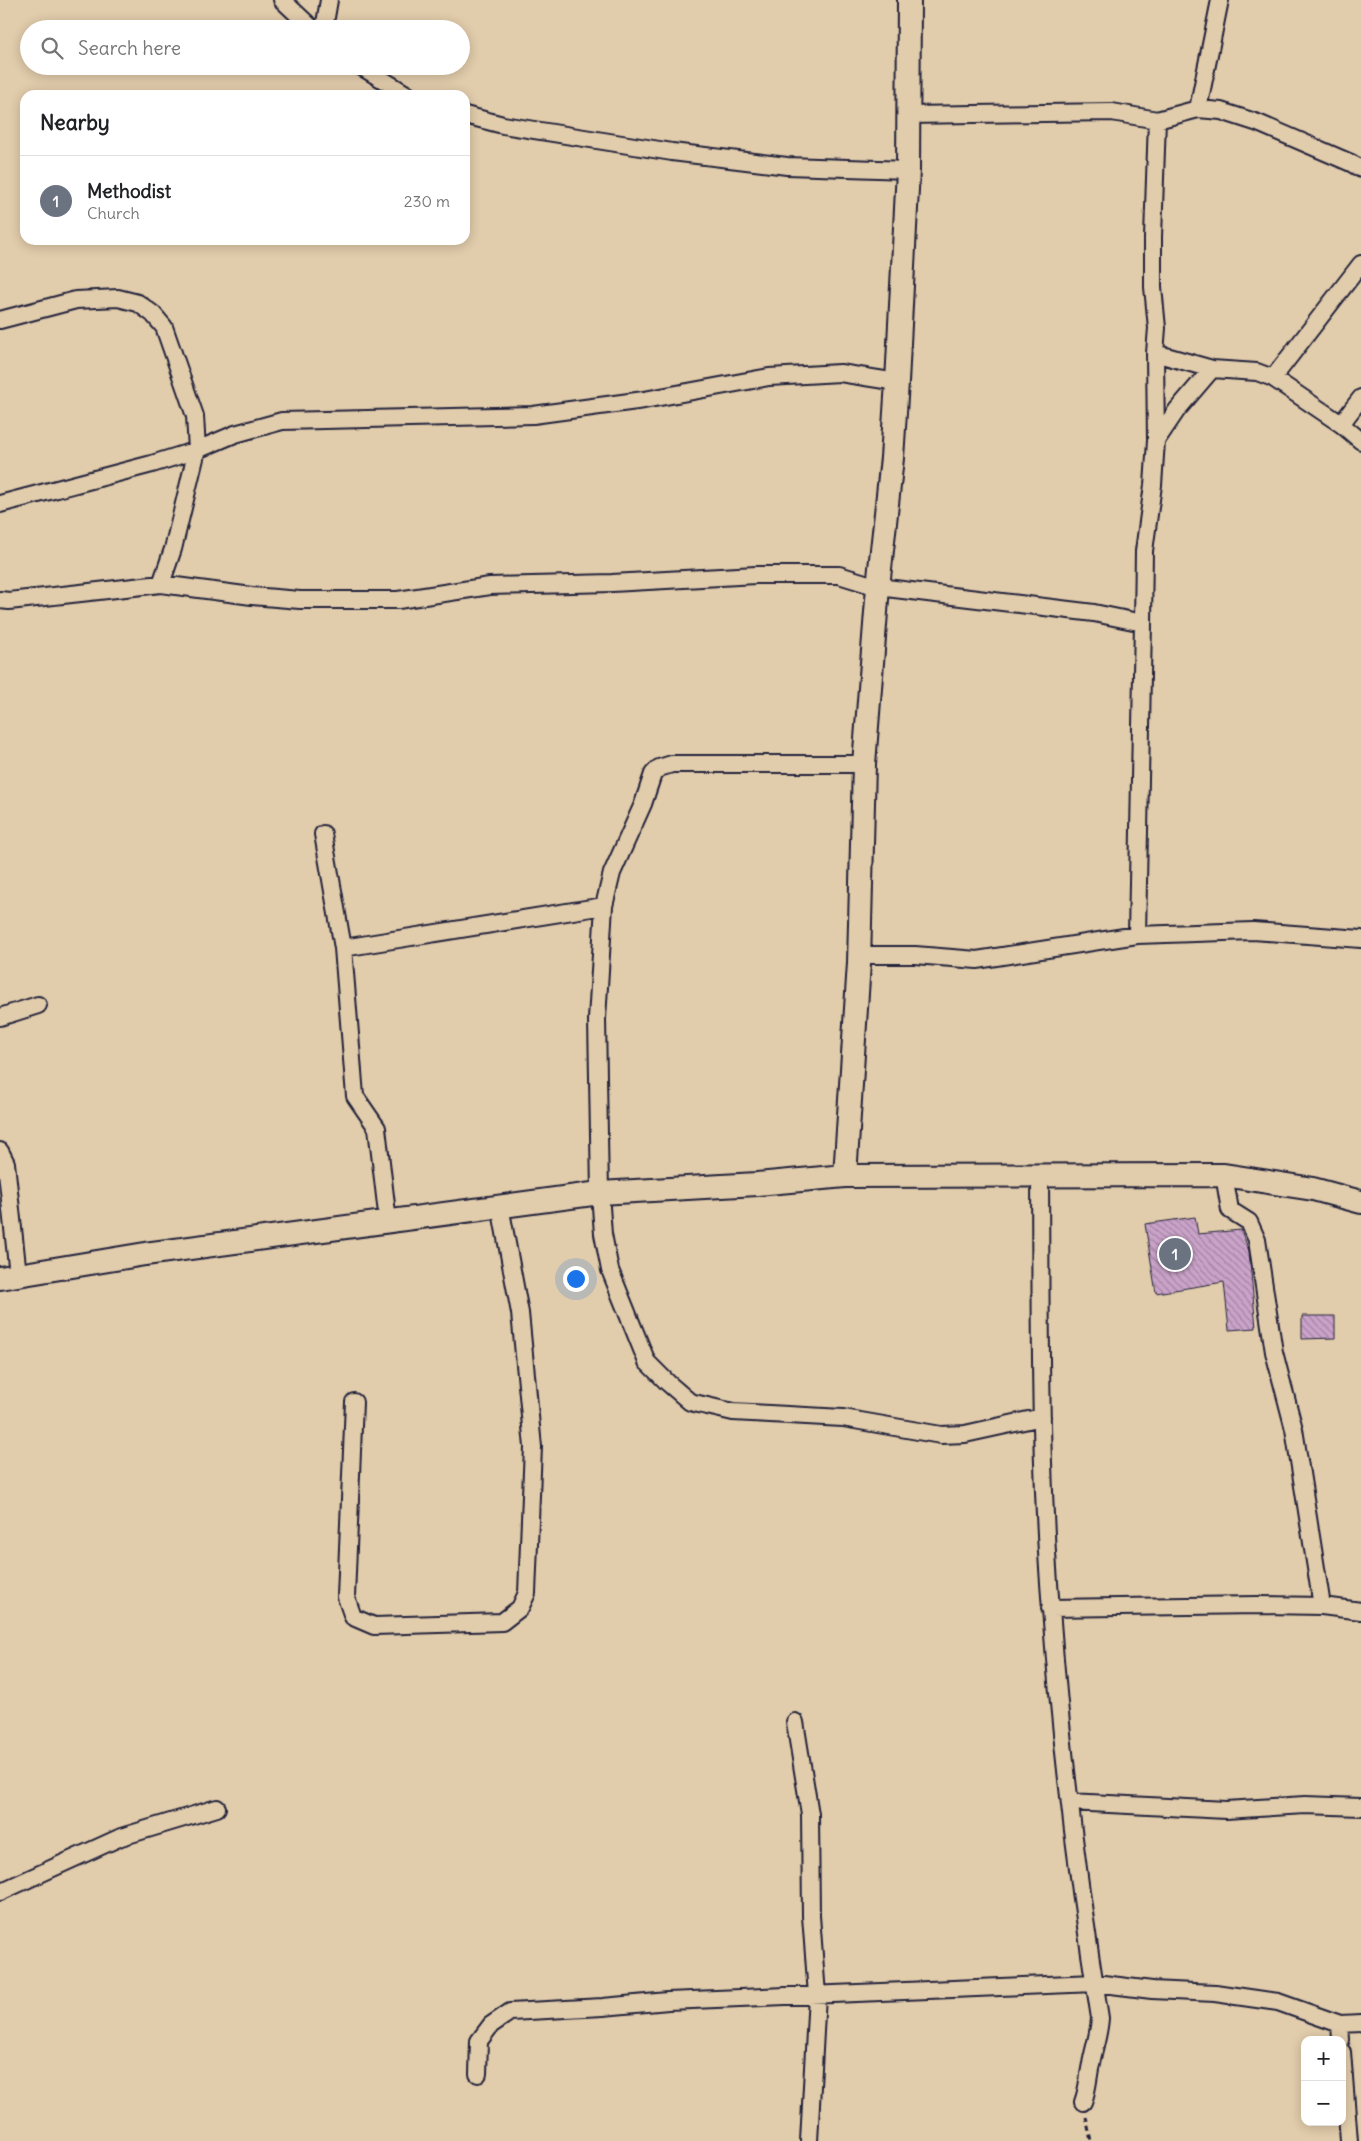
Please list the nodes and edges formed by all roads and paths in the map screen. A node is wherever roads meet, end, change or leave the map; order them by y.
1 (282, 0) edge
2 (329, 0) edge
3 (909, 0) edge
4 (1220, 0) edge
5 (303, 20) edge
6 (326, 20) edge
7 (375, 75) edge
8 (400, 90) edge
9 (1198, 109) junction
10 (909, 115) junction
11 (470, 116) edge
12 (1157, 120) junction
13 (1361, 169) edge
14 (908, 170) junction
15 (1361, 264) edge
16 (0, 320) edge
17 (1155, 353) junction
18 (1212, 369) junction
19 (1273, 378) junction
20 (897, 382) junction
21 (1361, 398) edge
22 (1340, 424) junction
23 (1156, 441) junction
24 (1361, 441) edge
25 (197, 450) junction
26 (0, 504) edge
27 (161, 584) junction
28 (878, 587) junction
29 (0, 600) edge
30 (1143, 623) junction
31 (864, 764) junction
32 (322, 834) dead end
33 (604, 906) junction
34 (1138, 935) junction
35 (1361, 939) edge
36 (344, 948) junction
37 (859, 954) junction
38 (38, 1005) dead end
39 (0, 1016) edge
40 (0, 1151) edge
41 (1040, 1175) junction
42 (1224, 1175) junction
43 (845, 1176) junction
44 (600, 1193) junction
45 (1361, 1202) edge
46 (500, 1206) junction
47 (388, 1222) junction
48 (9, 1276) edge
49 (354, 1402) dead end
50 (1042, 1417) junction
51 (1322, 1606) junction
52 (1050, 1608) junction
53 (1361, 1611) edge
54 (795, 1722) dead end
55 (1070, 1802) junction
56 (1361, 1806) edge
57 (217, 1808) dead end
58 (0, 1892) edge
59 (1095, 1983) junction
60 (817, 1995) junction
61 (1361, 2023) edge
62 (1341, 2032) edge
63 (478, 2074) dead end
64 (1344, 2081) edge
65 (1083, 2102) joint
66 (808, 2141) edge
67 (1091, 2141) edge
68 (1349, 2141) edge

1 - 5 street
2 - 6 street
3 - 10 street
4 - 9 street
7 - 8 street
9 - 12 street
9 - 13 street
10 - 12 street
10 - 14 street
11 - 14 street
12 - 17 street
14 - 20 street
15 - 19 street
16 - 25 street
17 - 18 street
17 - 23 street
18 - 19 street
18 - 23 street
19 - 22 street
20 - 25 street
20 - 28 street
21 - 22 street
22 - 24 street
23 - 30 street
25 - 26 street
25 - 27 street
27 - 28 street
27 - 29 street
28 - 30 street
28 - 31 street
30 - 34 street
31 - 33 street
31 - 37 street
32 - 36 street
33 - 36 street
33 - 44 street
34 - 35 street
34 - 37 street
36 - 47 street
37 - 43 street
38 - 39 street
40 - 48 street
41 - 42 street
41 - 43 street
41 - 50 street
42 - 45 street
42 - 51 street
43 - 44 street
44 - 46 street
44 - 50 street
46 - 47 street
46 - 49 street
47 - 48 street
50 - 52 street
51 - 52 street
51 - 53 street
52 - 55 street
54 - 60 street
55 - 56 street
55 - 59 street
57 - 58 street
59 - 60 street
59 - 62 street
59 - 65 street
60 - 63 street
60 - 66 street
61 - 62 street
64 - 68 street
65 - 67 path

